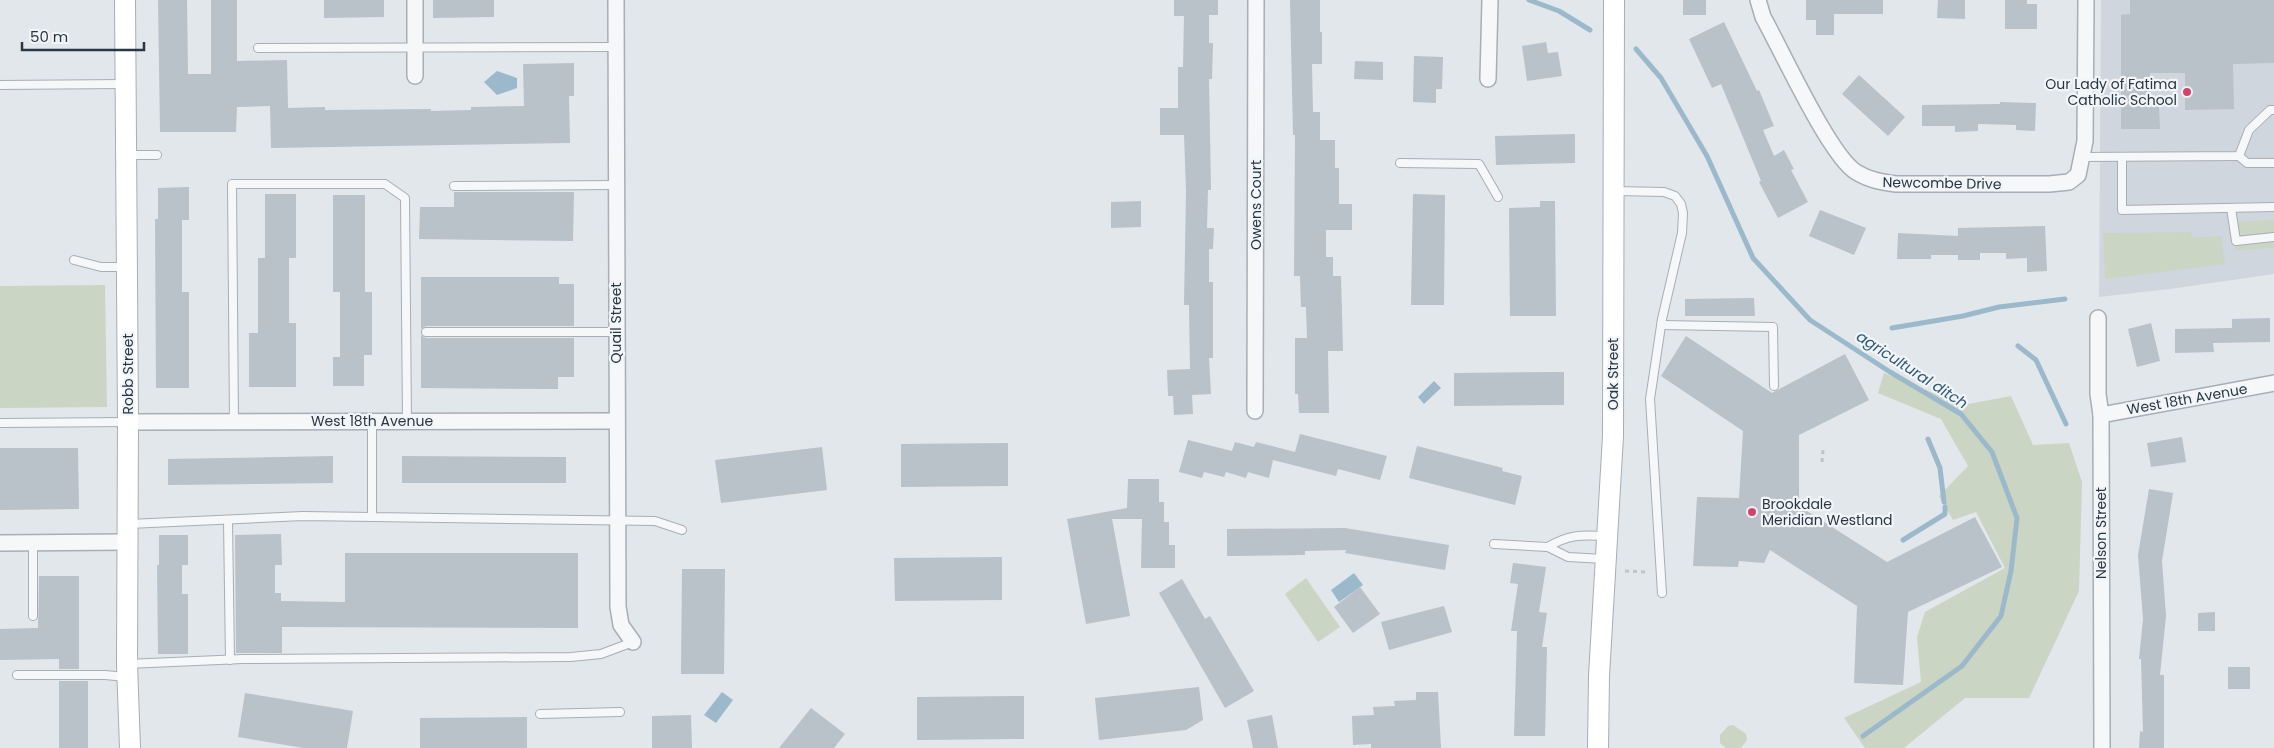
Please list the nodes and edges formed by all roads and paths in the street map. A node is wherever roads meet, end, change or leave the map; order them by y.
1 (125, 0) edge
2 (414, 0) edge
3 (616, 0) edge
4 (1256, 0) edge
5 (1490, 0) edge
6 (1614, 0) edge
7 (1758, 0) edge
8 (2086, 0) edge
9 (616, 47) junction
10 (258, 48) dead end
11 (415, 49) junction
12 (415, 76) dead end
13 (1488, 79) dead end
14 (126, 84) junction
15 (0, 85) edge
16 (2274, 110) edge
17 (126, 155) junction
18 (156, 155) dead end
19 (2239, 156) junction
20 (2083, 157) junction
21 (2122, 157) junction
22 (1400, 163) dead end
23 (2274, 163) edge
24 (616, 185) junction
25 (454, 186) dead end
26 (1614, 192) junction
27 (1498, 197) dead end
28 (2274, 207) edge
29 (2231, 208) junction
30 (2274, 236) edge
31 (74, 260) dead end
32 (127, 267) junction
33 (2098, 318) dead end
34 (1661, 325) junction
35 (426, 332) dead end
36 (616, 332) junction
37 (2274, 383) edge
38 (1774, 386) dead end
39 (1256, 411) dead end
40 (2101, 415) junction
41 (616, 421) junction
42 (128, 422) junction
43 (234, 422) junction
44 (372, 422) junction
45 (407, 422) junction
46 (0, 423) edge
47 (1823, 450) dead end
48 (1822, 462) dead end
49 (372, 518) junction
50 (618, 520) junction
51 (228, 521) junction
52 (682, 530) dead end
53 (128, 533) junction
54 (1608, 536) junction
55 (0, 542) edge
56 (32, 542) junction
57 (1494, 544) dead end
58 (1548, 547) junction
59 (1606, 559) junction
60 (1625, 571) dead end
61 (1647, 572) dead end
62 (1662, 593) dead end
63 (33, 616) dead end
64 (633, 642) joint
65 (230, 660) junction
66 (128, 670) junction
67 (17, 675) dead end
68 (620, 712) dead end
69 (540, 714) dead end
70 (130, 748) edge
71 (1598, 748) edge
72 (2102, 748) edge

1 - 14 street, Robb Street
2 - 11 street
3 - 9 street, Quail Street
4 - 39 street, Owens Court
5 - 13 street
6 - 26 street, Oak Street
7 - 20 street, Newcombe Drive
8 - 20 street
9 - 11 lane
9 - 24 street, Quail Street
10 - 11 lane
11 - 12 street
14 - 15 lane
14 - 17 street, Robb Street
16 - 19 lane
17 - 18 lane
17 - 32 street, Robb Street
19 - 21 lane
19 - 23 lane
20 - 21 lane
21 - 29 lane
22 - 27 lane
24 - 25 lane
24 - 36 street, Quail Street
26 - 34 lane
26 - 54 street, Oak Street
28 - 29 lane
29 - 30 lane
31 - 32 lane
32 - 42 street, Robb Street
33 - 40 street, Nelson Street
34 - 38 lane
34 - 62 lane
35 - 36 lane
36 - 41 street, Quail Street
37 - 40 street, West 18th Avenue
40 - 72 street, Nelson Street
41 - 45 street, West 18th Avenue
41 - 50 street, Quail Street
42 - 43 street, West 18th Avenue
42 - 46 lane
42 - 53 street, Robb Street
43 - 44 street, West 18th Avenue
43 - 45 lane
44 - 45 street, West 18th Avenue
44 - 49 lane
47 - 48 path
49 - 50 lane
49 - 51 lane
50 - 52 lane
50 - 64 street, Quail Street
51 - 53 lane
51 - 65 lane
53 - 56 street
53 - 66 street, Robb Street
54 - 58 lane
54 - 59 street, Oak Street
55 - 56 street
56 - 63 lane
57 - 58 lane
58 - 59 lane
59 - 71 street, Oak Street
60 - 61 path
64 - 65 lane
65 - 66 lane
66 - 67 lane
66 - 70 street, Robb Street
68 - 69 lane

